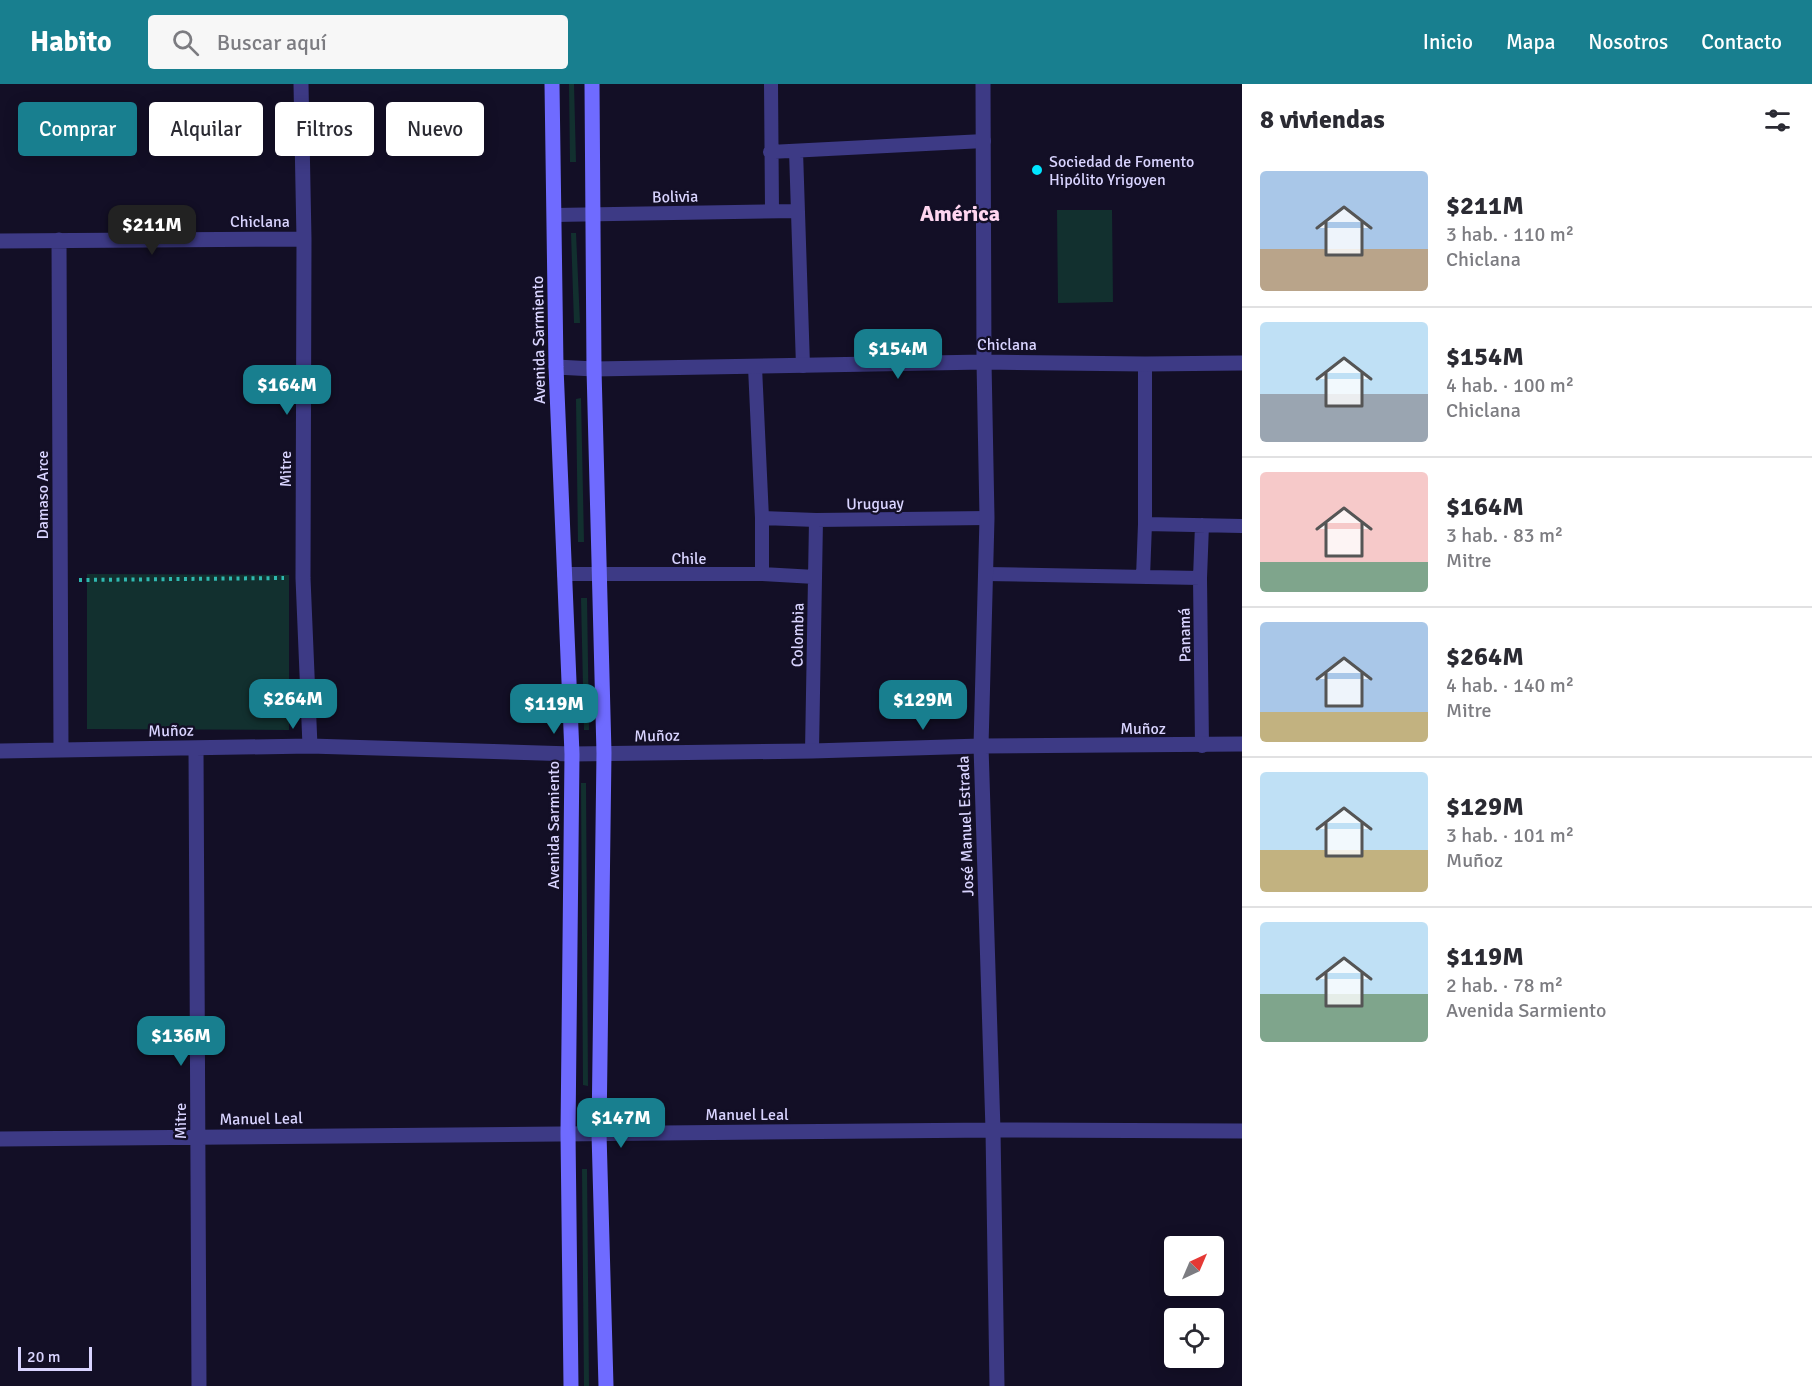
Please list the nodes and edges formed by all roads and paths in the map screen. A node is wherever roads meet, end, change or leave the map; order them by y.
1 (301, 84) edge
2 (552, 84) edge
3 (592, 84) edge
4 (771, 84) edge
5 (983, 84) edge
6 (984, 141) junction
7 (796, 151) junction
8 (770, 152) junction
9 (772, 210) junction
10 (798, 211) junction
11 (592, 214) junction
12 (554, 215) junction
13 (304, 239) junction
14 (59, 240) junction
15 (0, 241) edge
16 (984, 362) junction
17 (1242, 363) edge
18 (1145, 364) junction
19 (755, 366) junction
20 (803, 366) junction
21 (555, 367) junction
22 (594, 369) junction
23 (762, 518) junction
24 (987, 518) junction
25 (816, 520) junction
26 (1145, 524) junction
27 (1202, 525) junction
28 (1242, 526) edge
29 (564, 574) junction
30 (762, 574) junction
31 (986, 574) junction
32 (599, 575) junction
33 (815, 577) junction
34 (1143, 577) junction
35 (303, 578) junction
36 (1200, 578) junction
37 (60, 580) junction
38 (1242, 744) edge
39 (310, 746) junction
40 (981, 746) junction
41 (1202, 746) junction
42 (196, 748) junction
43 (60, 750) junction
44 (0, 751) edge
45 (812, 751) junction
46 (604, 753) junction
47 (572, 754) junction
48 (993, 1130) junction
49 (1242, 1131) edge
50 (568, 1133) junction
51 (599, 1133) junction
52 (198, 1137) junction
53 (0, 1139) edge
54 (199, 1386) edge
55 (571, 1386) edge
56 (606, 1386) edge
57 (997, 1386) edge

1 - 13 street, Mitre
2 - 12 main road, Avenida Sarmiento
3 - 11 main road
4 - 8 lane
5 - 6 street, José Manuel Estrada
6 - 7 lane
6 - 16 street, José Manuel Estrada
7 - 8 lane
7 - 10 lane
8 - 9 lane
9 - 10 lane, Bolivia
9 - 11 lane, Bolivia
10 - 20 lane
11 - 12 lane, Bolivia
11 - 22 main road
12 - 21 main road, Avenida Sarmiento
13 - 14 street, Chiclana
13 - 35 street, Mitre
14 - 15 street, Chiclana
14 - 37 street, Damaso Arce
16 - 18 street, Chiclana
16 - 20 street, Chiclana
16 - 24 street, José Manuel Estrada
17 - 18 street, Chiclana
18 - 26 lane
19 - 20 street, Chiclana
19 - 22 street, Chiclana
19 - 23 lane
21 - 22 street, Chiclana
21 - 29 main road, Avenida Sarmiento
22 - 32 main road
23 - 25 lane, Uruguay
23 - 30 lane
24 - 25 lane, Uruguay
24 - 31 street, José Manuel Estrada
25 - 33 lane, Colombia
26 - 27 lane
26 - 34 lane
27 - 28 lane
27 - 36 lane, Panamá
29 - 32 lane, Chile
29 - 47 main road, Avenida Sarmiento
30 - 32 lane, Chile
30 - 33 lane, Chile
31 - 34 lane
31 - 40 street, José Manuel Estrada
32 - 46 main road
33 - 45 lane, Colombia
34 - 36 lane
35 - 37 path
35 - 39 street, Mitre
36 - 41 lane, Panamá
37 - 43 street, Damaso Arce
38 - 41 street, Muñoz
39 - 42 street, Muñoz
39 - 47 street, Muñoz
40 - 41 street, Muñoz
40 - 45 street, Muñoz
40 - 48 street, José Manuel Estrada
42 - 43 street, Muñoz
42 - 52 street, Mitre
43 - 44 street, Muñoz
45 - 46 street, Muñoz
46 - 47 street, Muñoz
46 - 51 main road
47 - 50 main road, Avenida Sarmiento
48 - 49 street, Manuel Leal
48 - 51 street, Manuel Leal
48 - 57 street, José Manuel Estrada
50 - 51 street, Manuel Leal
50 - 52 street, Manuel Leal
50 - 55 main road, Avenida Sarmiento
51 - 56 main road
52 - 53 street, Manuel Leal
52 - 54 street, Mitre

